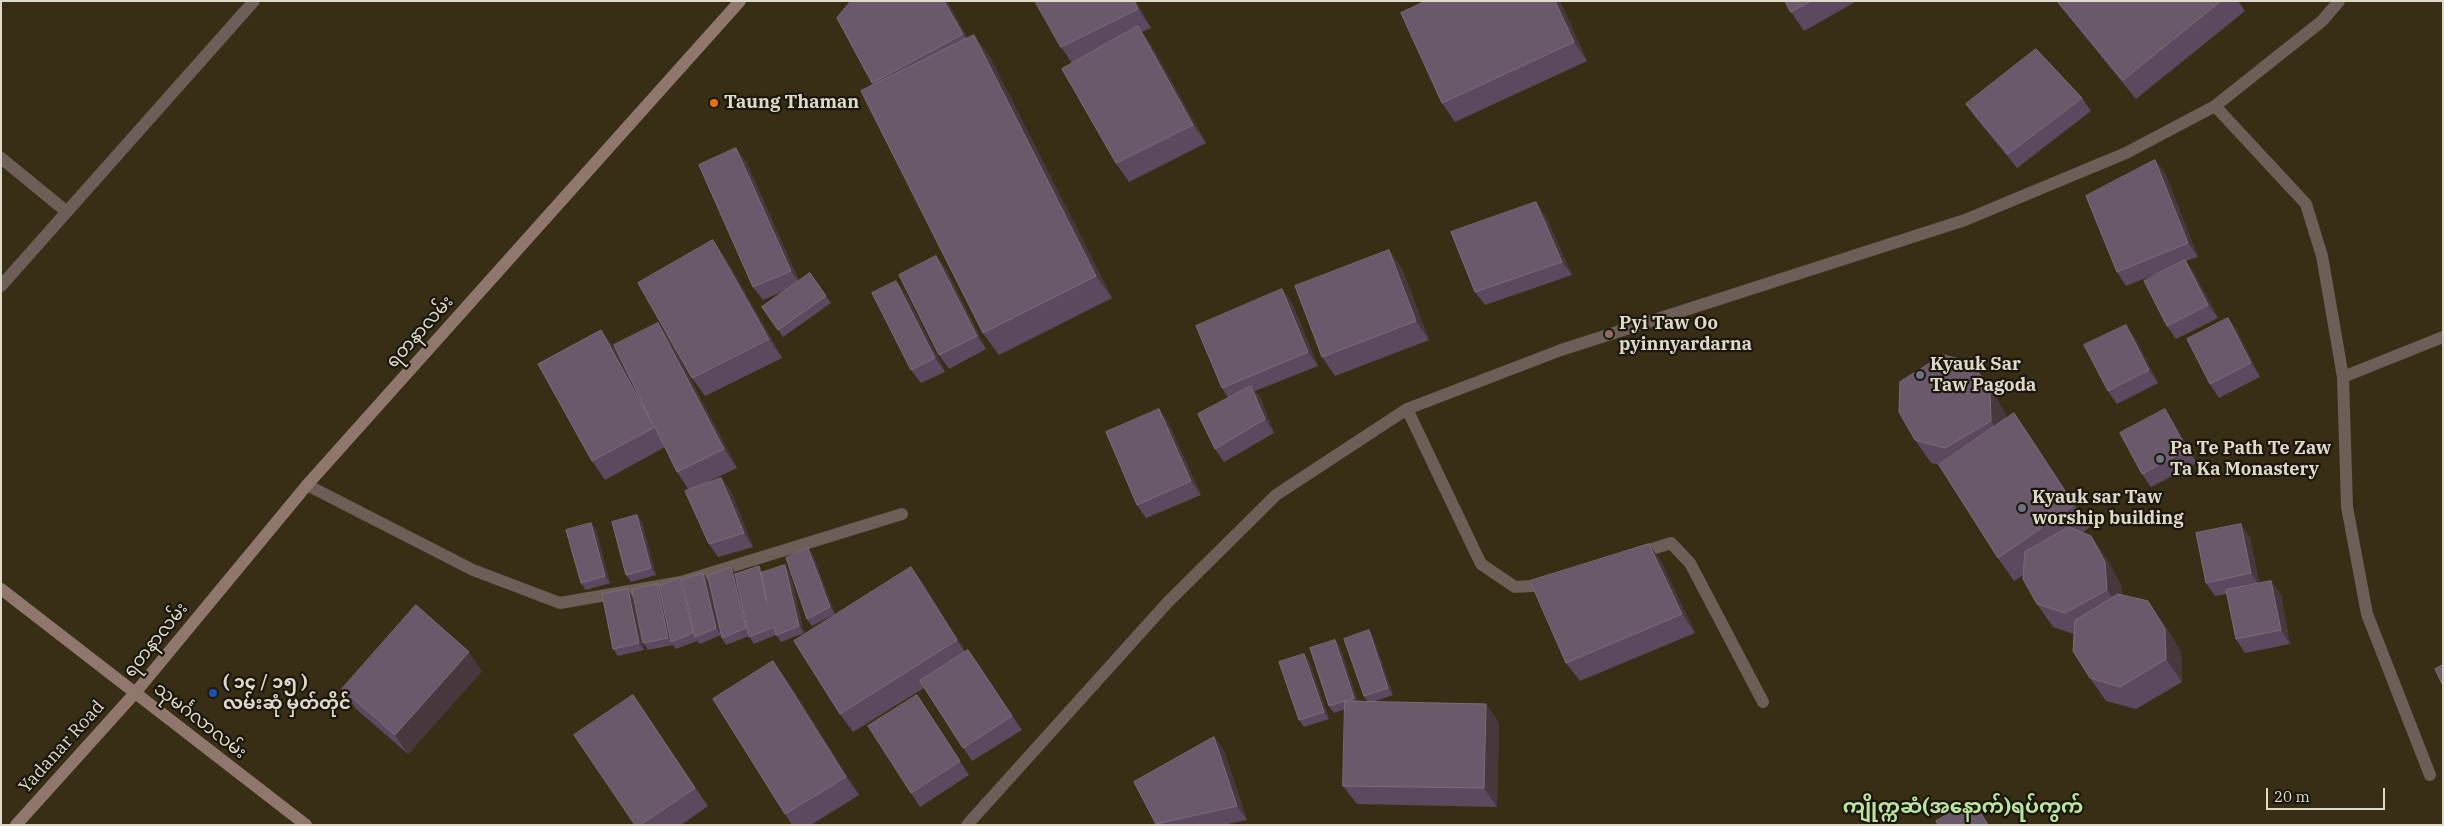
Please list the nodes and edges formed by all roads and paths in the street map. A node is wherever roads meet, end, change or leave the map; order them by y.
1 (254, 1) edge
2 (740, 1) edge
3 (2339, 1) edge
4 (2215, 106) junction
5 (1, 158) edge
6 (67, 212) junction
7 (1, 286) edge
8 (2443, 337) edge
9 (2343, 377) junction
10 (1407, 410) junction
11 (307, 485) junction
12 (902, 514) dead end
13 (1628, 557) edge
14 (1557, 584) edge
15 (1, 589) edge
16 (135, 693) junction
17 (1763, 702) dead end
18 (2430, 775) dead end
19 (16, 825) edge
20 (306, 825) edge
21 (967, 825) edge

1 - 6 street
2 - 11 main road, ရတနာလမ်း
3 - 4 street
4 - 9 street
4 - 10 street
5 - 6 street
6 - 7 street
8 - 9 street
9 - 18 street
10 - 14 street
10 - 21 street
11 - 12 street
11 - 16 main road, ရတနာလမ်း
13 - 17 street
15 - 16 main road, သုမင်္ဂလာလမ်း
16 - 19 main road, Yadanar Road
16 - 20 main road, သုမင်္ဂလာလမ်း

